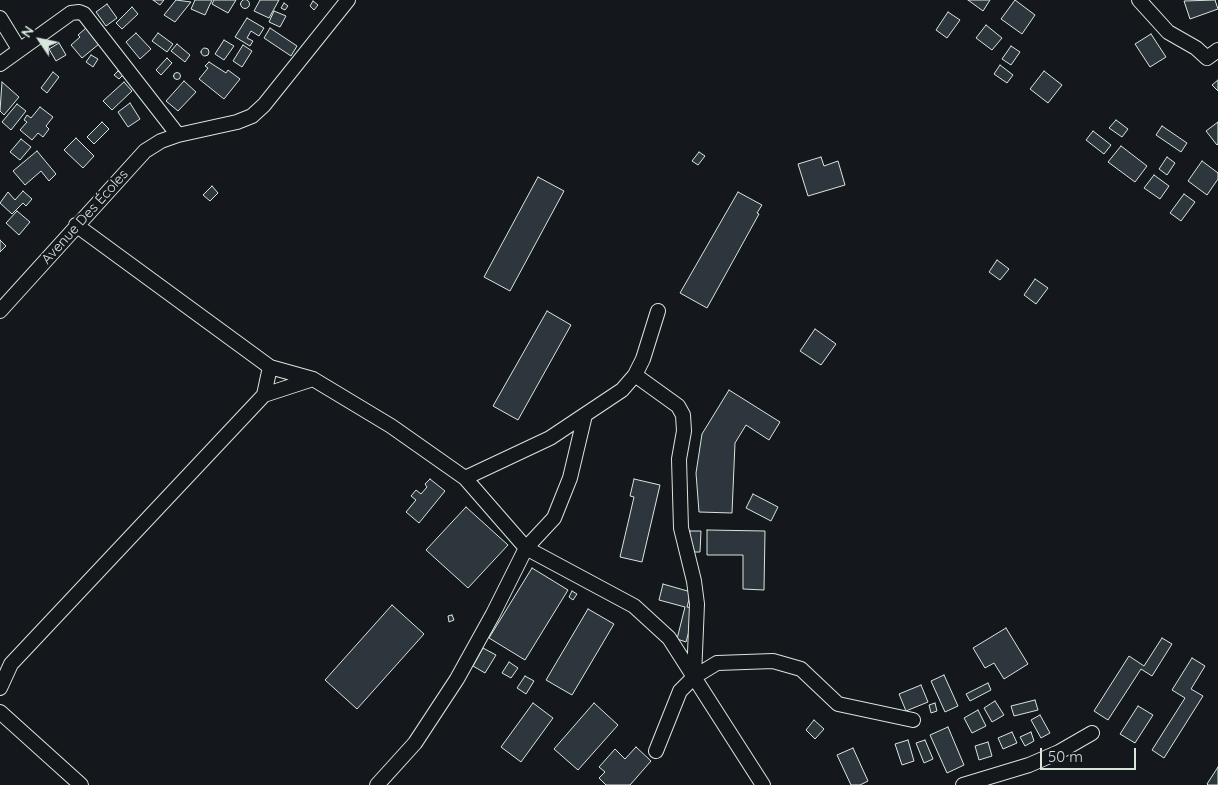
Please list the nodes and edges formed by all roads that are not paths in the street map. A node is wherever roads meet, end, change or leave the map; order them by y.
1 (348, 0) edge
2 (1139, 0) edge
3 (0, 18) edge
4 (19, 49) junction
5 (1218, 50) edge
6 (0, 64) edge
7 (178, 135) junction
8 (76, 225) junction
9 (658, 310) dead end
10 (0, 312) edge
11 (270, 367) junction
12 (634, 375) junction
13 (313, 378) junction
14 (264, 394) junction
15 (585, 416) junction
16 (465, 478) junction
17 (526, 548) junction
18 (6, 665) edge
19 (694, 677) junction
20 (0, 688) edge
21 (0, 712) edge
22 (913, 720) dead end
23 (1092, 733) dead end
24 (656, 751) dead end
25 (759, 783) edge
26 (80, 785) edge
27 (377, 785) edge
28 (963, 785) edge

1 - 7 street, Avenue Des Écoles
2 - 5 street
3 - 4 street
4 - 6 street
4 - 7 street
7 - 8 street, Avenue Des Écoles
8 - 10 street, Avenue Des Écoles
8 - 11 street
9 - 12 street
11 - 13 street
11 - 14 street
12 - 15 street
12 - 19 street
13 - 14 street
13 - 16 street
14 - 18 street
15 - 16 street
15 - 17 street
16 - 17 street
17 - 19 street
17 - 27 street
18 - 20 street
19 - 22 street
19 - 24 street
19 - 25 street
21 - 26 street
23 - 28 street

